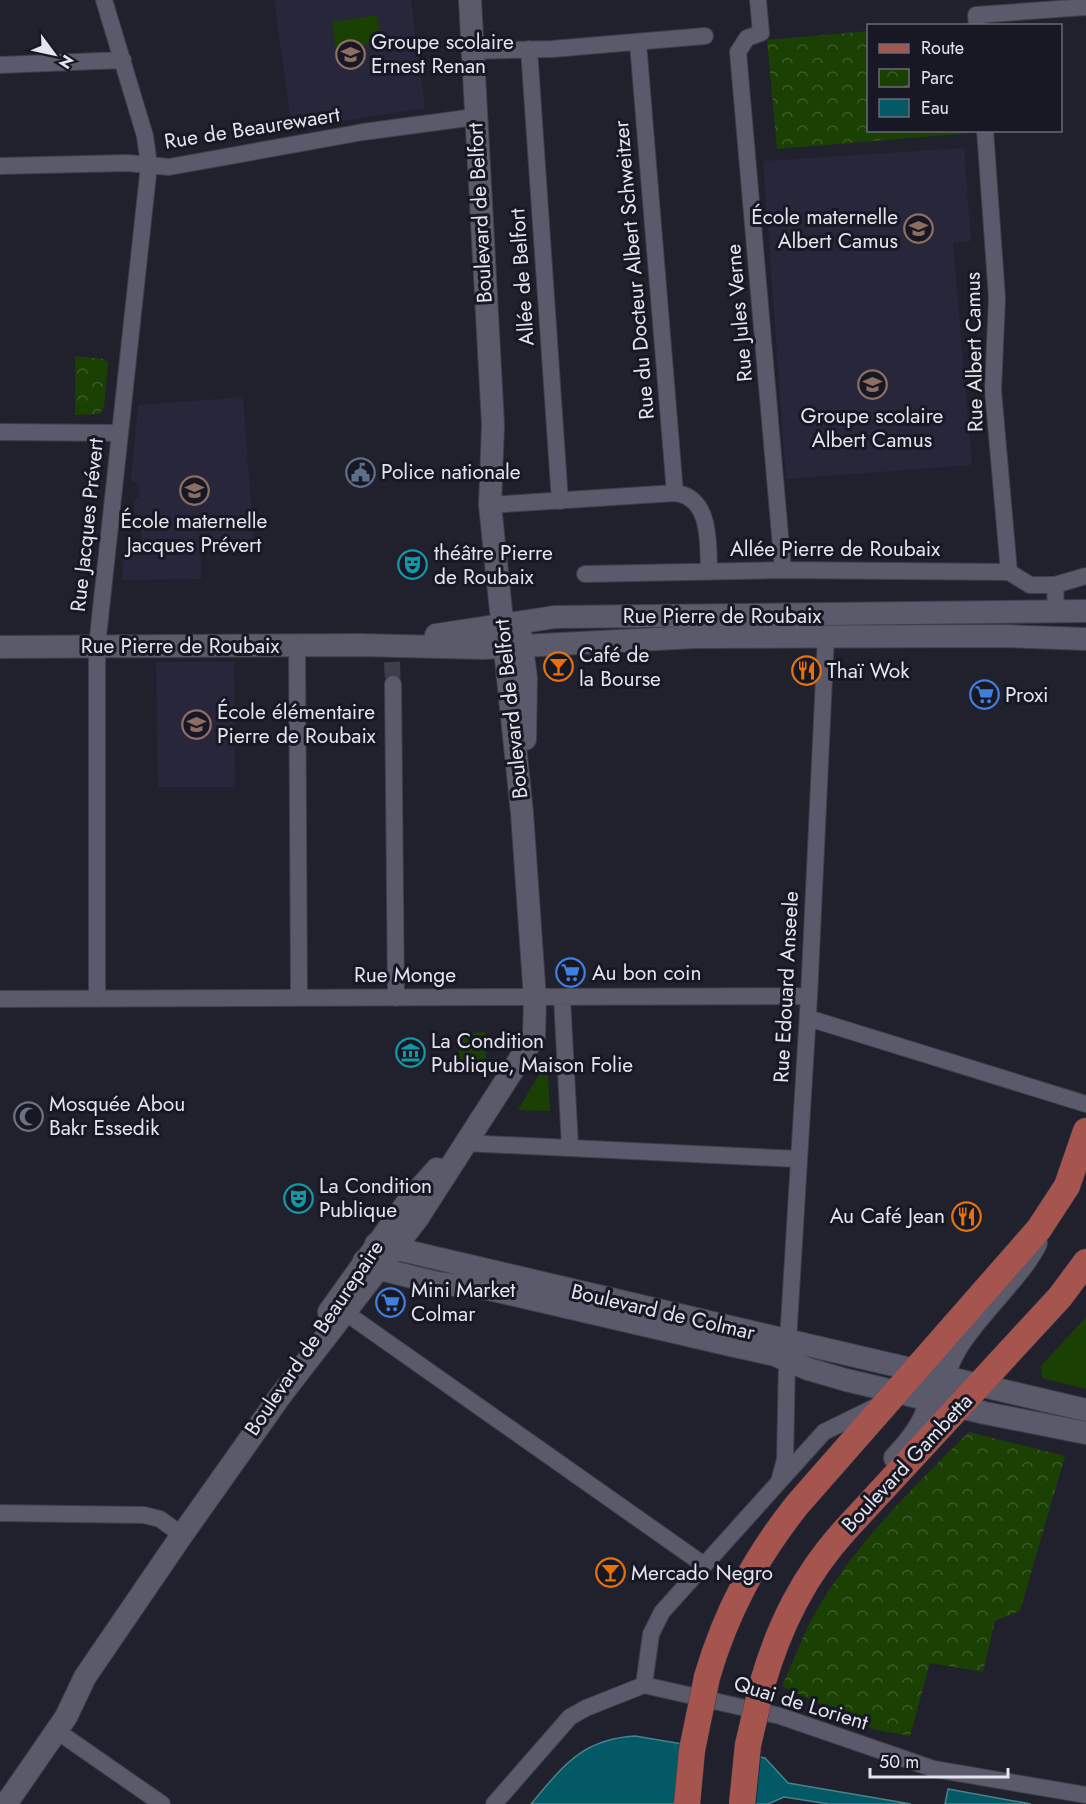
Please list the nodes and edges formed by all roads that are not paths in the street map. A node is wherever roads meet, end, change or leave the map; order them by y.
1 (104, 0) edge
2 (470, 0) edge
3 (758, 0) edge
4 (1086, 7) edge
5 (977, 20) edge
6 (705, 36) dead end
7 (638, 43) junction
8 (529, 49) junction
9 (471, 51) junction
10 (123, 60) junction
11 (0, 64) edge
12 (475, 117) junction
13 (985, 132) edge
14 (149, 165) junction
15 (0, 166) edge
16 (0, 432) edge
17 (120, 433) junction
18 (675, 493) junction
19 (560, 501) junction
20 (496, 505) junction
21 (783, 570) junction
22 (709, 572) junction
23 (1010, 572) junction
24 (585, 574) dead end
25 (1086, 576) edge
26 (1055, 585) junction
27 (1086, 611) edge
28 (1056, 612) junction
29 (511, 636) junction
30 (826, 636) junction
31 (1086, 639) edge
32 (360, 645) junction
33 (97, 646) junction
34 (297, 646) junction
35 (0, 647) edge
36 (393, 684) tunnel mouth
37 (809, 996) junction
38 (299, 997) junction
39 (396, 998) junction
40 (0, 999) edge
41 (97, 999) junction
42 (535, 999) junction
43 (562, 999) junction
44 (808, 1018) junction
45 (1086, 1104) edge
46 (1086, 1131) edge
47 (464, 1143) junction
48 (570, 1146) junction
49 (798, 1159) junction
50 (1049, 1215) junction
51 (379, 1256) junction
52 (1086, 1262) edge
53 (346, 1313) junction
54 (788, 1350) junction
55 (916, 1370) junction
56 (948, 1377) junction
57 (979, 1385) junction
58 (892, 1396) junction
59 (929, 1399) junction
60 (958, 1407) junction
61 (1086, 1410) edge
62 (1086, 1433) edge
63 (779, 1480) junction
64 (217, 1484) junction
65 (0, 1513) edge
66 (182, 1535) junction
67 (820, 1560) junction
68 (704, 1565) junction
69 (644, 1685) junction
70 (57, 1731) junction
71 (1086, 1795) edge
72 (6, 1804) edge
73 (162, 1804) edge
74 (494, 1804) edge
75 (687, 1804) edge
76 (742, 1804) edge

1 - 10 street, Rue Jacques Prévert
2 - 9 main road, Boulevard de Belfort
3 - 21 street, Rue Jules Verne
4 - 5 street
6 - 7 street
7 - 8 street
7 - 18 street, Rue du Docteur Albert Schweitzer
8 - 9 street
8 - 19 street, Allée de Belfort
9 - 12 main road, Boulevard de Belfort
10 - 11 street
10 - 14 street, Rue Jacques Prévert
12 - 14 street, Rue de Beaurewaert
12 - 20 main road, Boulevard de Belfort
13 - 23 street, Rue Albert Camus
14 - 15 street, Rue de Beaurewaert
14 - 17 street, Rue Jacques Prévert
16 - 17 street
17 - 33 street, Rue Jacques Prévert
18 - 19 street
18 - 22 street
19 - 20 street
20 - 29 main road, Boulevard de Belfort
21 - 22 street, Allée Pierre de Roubaix
21 - 23 street, Allée Pierre de Roubaix
22 - 24 street, Allée Pierre de Roubaix
23 - 26 street, Allée Pierre de Roubaix
25 - 26 street
26 - 28 street
27 - 28 main road, Rue Pierre de Roubaix
28 - 29 main road, Rue Pierre de Roubaix
29 - 30 main road, Rue Pierre de Roubaix
29 - 32 main road, Rue Pierre de Roubaix
29 - 32 main road, Rue Pierre de Roubaix
29 - 42 main road, Boulevard de Belfort
30 - 31 main road, Rue Pierre de Roubaix
30 - 37 street, Rue Edouard Anseele
32 - 34 main road, Rue Pierre de Roubaix
33 - 34 main road, Rue Pierre de Roubaix
33 - 35 main road, Rue Pierre de Roubaix
33 - 41 street, Rue Jacques Prévert
34 - 38 street
36 - 39 street
37 - 43 street, Rue Monge
37 - 44 street, Rue Edouard Anseele
38 - 39 street, Rue Monge
38 - 41 street, Rue Monge
39 - 42 street, Rue Monge
40 - 41 street, Rue Monge
42 - 43 street, Rue Monge
42 - 47 main road, Boulevard de Beaurepaire
43 - 48 street
44 - 45 street
44 - 49 street, Rue Edouard Anseele
46 - 50 main road
47 - 48 street
47 - 51 main road, Boulevard de Beaurepaire
48 - 49 street
49 - 54 street, Rue Edouard Anseele
50 - 55 main road
50 - 56 main road
51 - 53 main road, Boulevard de Beaurepaire
51 - 54 main road, Boulevard de Colmar
51 - 64 main road, Boulevard de Beaurepaire
52 - 57 main road, Boulevard Gambetta
53 - 64 main road, Boulevard de Beaurepaire
53 - 68 street
54 - 55 main road, Boulevard de Colmar
54 - 58 main road, Boulevard de Colmar
54 - 63 street
55 - 56 main road, Boulevard de Colmar
55 - 58 main road
55 - 59 main road
56 - 57 main road, Boulevard de Colmar
56 - 60 main road
57 - 60 main road, Boulevard Gambetta
57 - 61 main road, Boulevard de Colmar
58 - 59 main road, Boulevard de Colmar
58 - 63 street
58 - 75 main road, bridge
59 - 60 main road, Boulevard de Colmar
59 - 67 main road
60 - 62 main road, Boulevard de Colmar
60 - 67 main road, Boulevard Gambetta
63 - 68 street
64 - 66 main road, Boulevard de Beaurepaire
65 - 66 street
66 - 70 main road, Boulevard de Beaurepaire
67 - 76 main road, Boulevard Gambetta, bridge
68 - 69 street
69 - 71 street, Quai de Lorient
69 - 74 street
70 - 72 main road, Boulevard de Beaurepaire
70 - 73 street

